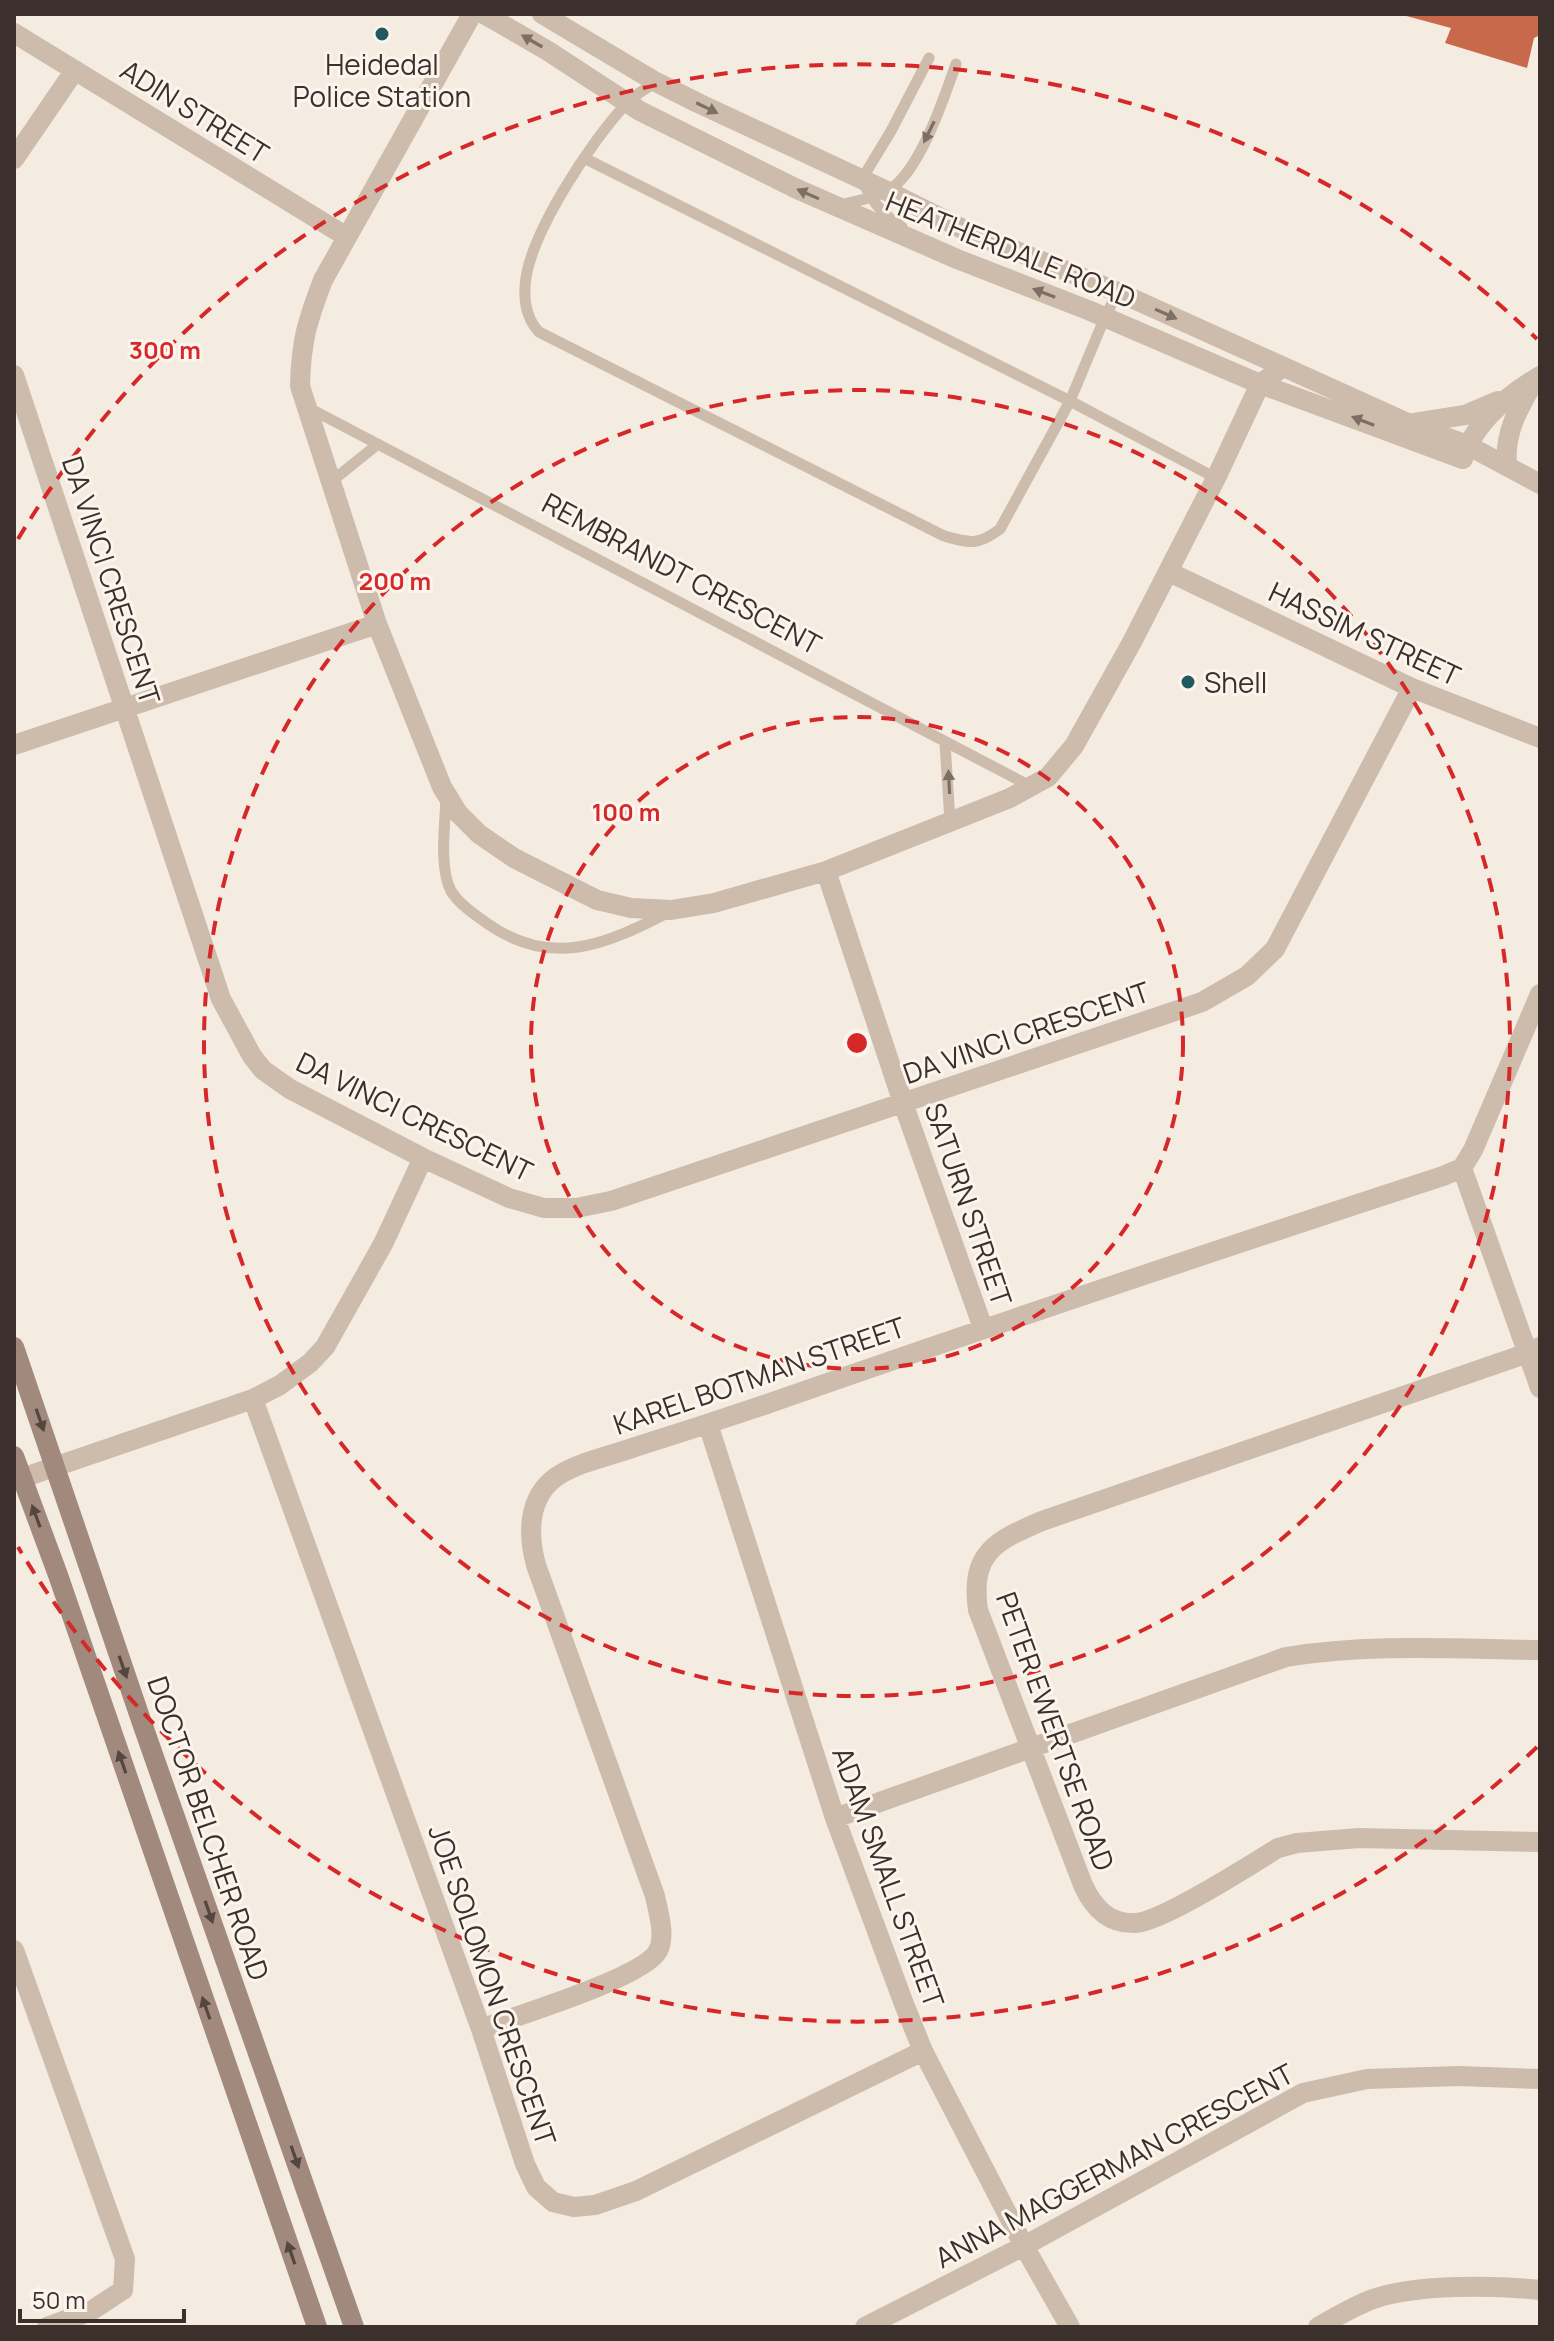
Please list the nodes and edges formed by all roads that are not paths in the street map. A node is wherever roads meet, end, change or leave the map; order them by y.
1 (472, 14) edge
2 (484, 14) edge
3 (549, 18) edge
4 (14, 33) edge
5 (929, 58) dead end
6 (956, 64) dead end
7 (75, 70) junction
8 (656, 82) junction
9 (620, 98) junction
10 (584, 158) junction
11 (14, 159) edge
12 (873, 189) junction
13 (836, 207) junction
14 (347, 237) junction
15 (1020, 252) junction
16 (957, 259) junction
17 (1118, 292) junction
18 (1096, 314) junction
19 (1222, 339) junction
20 (1283, 367) junction
21 (14, 375) edge
22 (1537, 378) edge
23 (1260, 384) junction
24 (1515, 391) junction
25 (1070, 401) junction
26 (306, 406) junction
27 (1410, 424) junction
28 (378, 444) junction
29 (1465, 452) junction
30 (1507, 466) junction
31 (1216, 478) junction
32 (332, 481) junction
33 (1540, 485) edge
34 (1169, 572) junction
35 (377, 624) junction
36 (1412, 688) junction
37 (124, 707) junction
38 (1540, 738) edge
39 (945, 743) junction
40 (14, 745) edge
41 (1032, 787) junction
42 (446, 795) junction
43 (950, 821) junction
44 (826, 871) junction
45 (671, 910) junction
46 (1540, 994) edge
47 (903, 1103) junction
48 (423, 1158) junction
49 (1462, 1168) junction
50 (983, 1328) junction
51 (14, 1347) edge
52 (1534, 1350) edge
53 (1540, 1388) edge
54 (253, 1399) junction
55 (708, 1424) junction
56 (14, 1456) edge
57 (55, 1465) junction
58 (22, 1478) junction
59 (1540, 1650) edge
60 (1030, 1746) junction
61 (835, 1818) junction
62 (1540, 1842) edge
63 (14, 1950) edge
64 (481, 2029) junction
65 (923, 2051) junction
66 (1540, 2079) edge
67 (1024, 2246) junction
68 (1540, 2290) edge
69 (47, 2327) edge
70 (317, 2327) edge
71 (354, 2327) edge
72 (865, 2327) edge
73 (1070, 2327) edge
74 (1318, 2327) edge

1 - 14 street
9 -> 2 street, HEATHERDALE ROAD
3 - 8 street, HEATHERDALE ROAD
3 - 9 street
4 - 7 street, ADIN STREET
5 - 12 lane
6 -> 12 lane
7 - 11 street
7 - 14 street, ADIN STREET
8 - 9 lane
8 -> 12 street, HEATHERDALE ROAD
9 - 10 lane
13 -> 9 street, HEATHERDALE ROAD
10 - 25 lane
10 - 25 lane
12 - 13 lane
12 - 15 street, HEATHERDALE ROAD
12 - 16 lane
13 - 16 street, HEATHERDALE ROAD
14 - 26 street
15 - 17 street, HEATHERDALE ROAD
15 - 18 street
18 -> 16 street, HEATHERDALE ROAD
17 - 18 lane
17 -> 19 street, HEATHERDALE ROAD
18 - 23 street, HEATHERDALE ROAD
18 - 25 lane
19 - 20 street, HEATHERDALE ROAD
19 - 23 street
20 - 23 street
20 - 27 street, HEATHERDALE ROAD
21 - 37 street, DA VINCI CRESCENT
22 - 24 street
22 - 30 street
29 -> 23 street, HEATHERDALE ROAD
23 - 31 street
24 - 27 street
24 - 29 street
25 - 31 lane
26 - 28 lane, REMBRANDT CRESCENT
26 - 32 street
27 - 29 street, HEATHERDALE ROAD
28 - 32 lane
28 - 39 lane, REMBRANDT CRESCENT
29 - 30 street, HEATHERDALE ROAD
29 - 33 street, HEATHERDALE ROAD
30 - 33 street, HEATHERDALE ROAD
31 - 34 street
32 - 35 street
34 - 36 street, HASSIM STREET
34 - 41 street
35 - 37 street
35 - 42 street
36 - 38 street, HASSIM STREET
36 - 47 street, DA VINCI CRESCENT
37 - 40 street
37 - 48 street, DA VINCI CRESCENT
39 - 41 lane, REMBRANDT CRESCENT
43 -> 39 lane
41 - 43 street
42 - 45 street
42 - 45 lane
43 - 44 street
44 - 45 street
44 - 47 street, SATURN STREET
46 - 49 street
47 - 48 street, DA VINCI CRESCENT
47 - 50 street, SATURN STREET
48 - 54 street
49 - 50 street, KAREL BOTMAN STREET
49 - 52 street
50 - 55 street, KAREL BOTMAN STREET
51 -> 57 main road, DOCTOR BELCHER ROAD
52 - 53 street
52 - 60 street, PETER EWERTSE ROAD
54 - 57 street
54 - 64 street, JOE SOLOMON CRESCENT
55 - 61 street, ADAM SMALL STREET
55 - 64 street, KAREL BOTMAN STREET
56 - 58 main road
57 - 58 street
57 -> 71 main road, DOCTOR BELCHER ROAD
70 -> 58 main road
59 - 60 street
60 - 61 street
60 - 62 street, PETER EWERTSE ROAD
61 - 65 street, ADAM SMALL STREET
63 - 69 street
64 - 65 street, JOE SOLOMON CRESCENT
65 - 67 street, ADAM SMALL STREET
66 - 67 street, ANNA MAGGERMAN CRESCENT
67 - 72 street, ANNA MAGGERMAN CRESCENT
67 - 73 street, ADAM SMALL STREET
68 - 74 street

